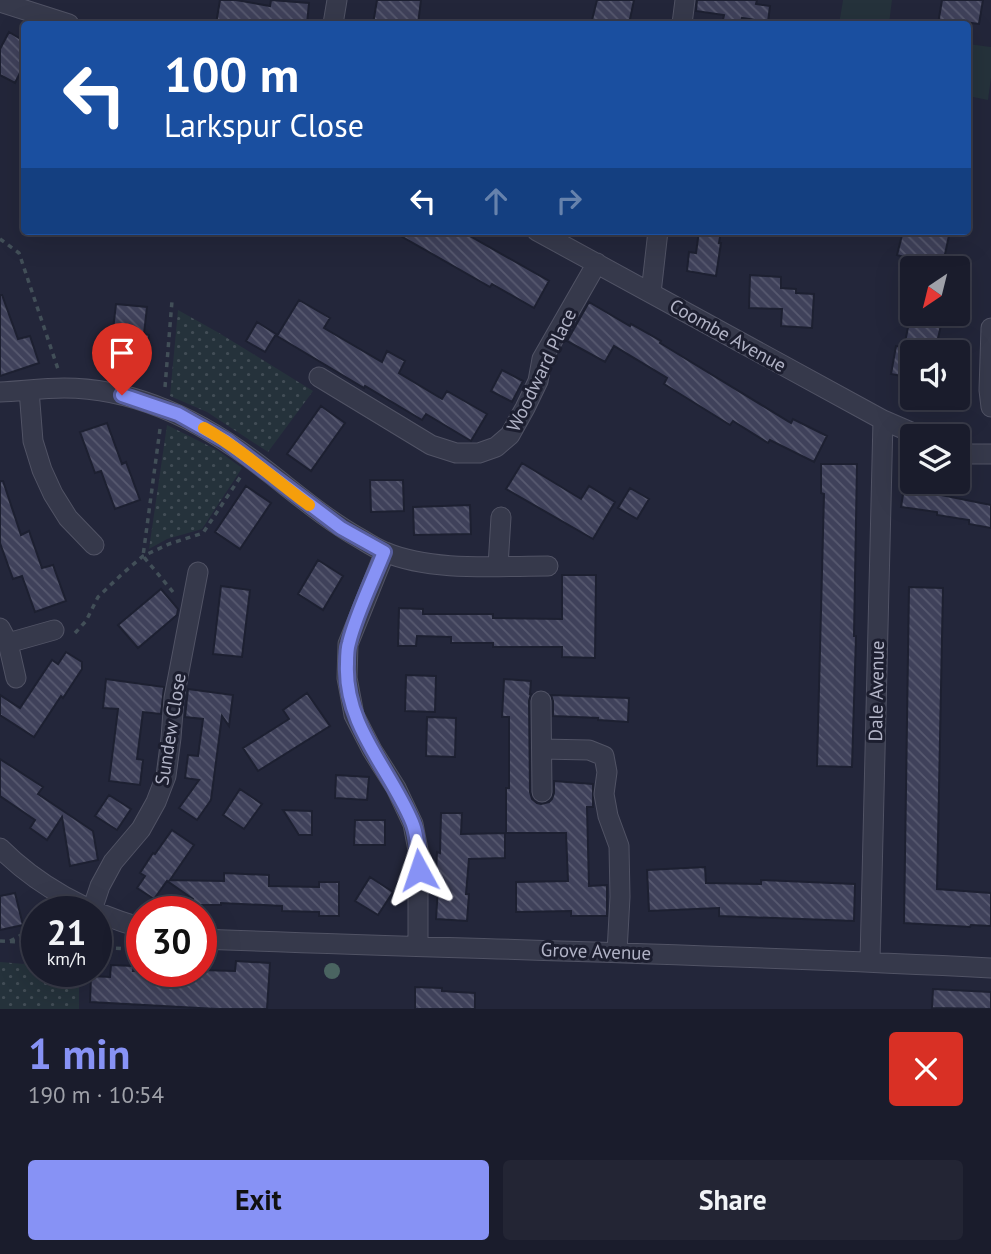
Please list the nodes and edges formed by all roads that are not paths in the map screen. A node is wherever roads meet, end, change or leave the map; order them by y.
1 (337, 0) edge
2 (685, 0) edge
3 (0, 2) edge
4 (60, 21) edge
5 (334, 21) edge
6 (682, 21) edge
7 (544, 235) edge
8 (658, 235) edge
9 (597, 263) junction
10 (651, 293) junction
11 (991, 328) edge
12 (319, 377) dead end
13 (29, 390) junction
14 (0, 392) edge
15 (991, 407) edge
16 (883, 420) junction
17 (900, 427) edge
18 (970, 454) edge
19 (991, 454) edge
20 (501, 517) dead end
21 (94, 545) dead end
22 (384, 552) junction
23 (498, 566) junction
24 (548, 566) dead end
25 (198, 572) dead end
26 (54, 630) road end
27 (4, 636) edge
28 (16, 678) dead end
29 (541, 701) dead end
30 (542, 749) junction
31 (542, 792) dead end
32 (0, 848) edge
33 (67, 896) edge
34 (97, 896) edge
35 (217, 940) edge
36 (418, 946) junction
37 (617, 952) junction
38 (870, 961) junction
39 (991, 968) edge

1 - 5 street
2 - 6 street
3 - 4 street
7 - 9 street, Coombe Avenue
8 - 10 street
9 - 10 street, Coombe Avenue
9 - 12 street, Woodward Place
10 - 16 street, Coombe Avenue
11 - 15 street
13 - 14 street
13 - 21 street
13 - 22 street
16 - 17 street, Coombe Avenue
16 - 38 street, Dale Avenue
18 - 19 street
20 - 23 street
22 - 23 street
22 - 36 street
23 - 24 street
25 - 34 street, Sundew Close
26 - 27 street
27 - 28 street
29 - 30 street
30 - 31 street
30 - 37 street
32 - 33 street
35 - 36 street, Grove Avenue
36 - 37 street, Grove Avenue
37 - 38 street, Grove Avenue
38 - 39 street, Grove Avenue

